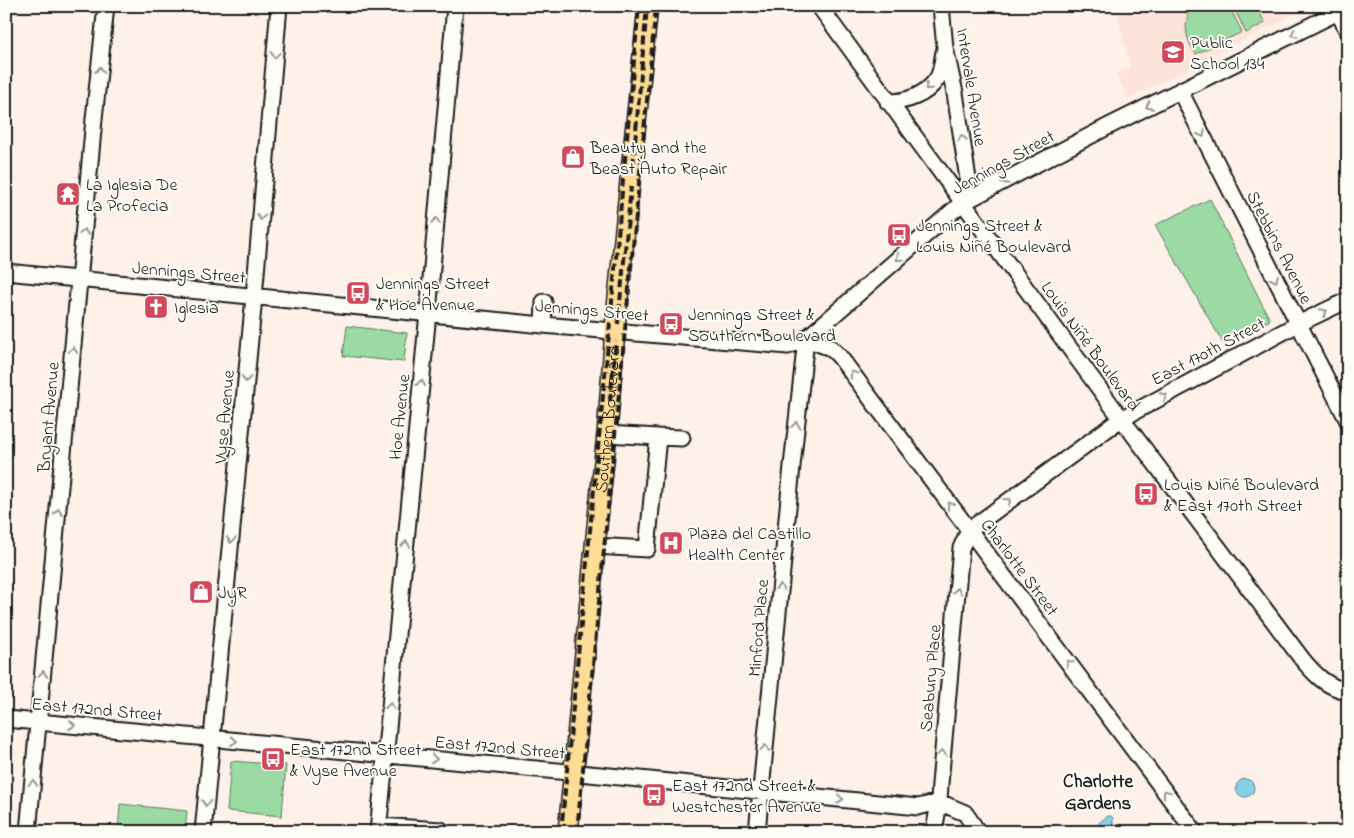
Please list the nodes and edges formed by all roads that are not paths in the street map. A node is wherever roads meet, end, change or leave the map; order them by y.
1 (106, 6) edge
2 (279, 6) edge
3 (455, 6) edge
4 (648, 6) edge
5 (819, 6) edge
6 (940, 6) edge
7 (1340, 8) edge
8 (1348, 32) edge
9 (945, 48) junction
10 (1180, 91) junction
11 (888, 102) junction
12 (962, 203) junction
13 (6, 272) edge
14 (80, 280) junction
15 (254, 297) junction
16 (1348, 300) edge
17 (544, 302) dead end
18 (428, 313) junction
19 (1298, 324) junction
20 (543, 325) junction
21 (616, 331) junction
22 (806, 339) junction
23 (1121, 419) junction
24 (1348, 421) edge
25 (607, 434) junction
26 (658, 437) junction
27 (682, 438) dead end
28 (969, 530) junction
29 (595, 546) junction
30 (1348, 692) edge
31 (6, 719) edge
32 (38, 722) junction
33 (212, 739) junction
34 (385, 754) junction
35 (574, 773) junction
36 (761, 791) junction
37 (939, 802) junction
38 (378, 829) edge
39 (440, 830) dead end
40 (28, 832) edge
41 (203, 832) edge
42 (568, 832) edge
43 (758, 832) edge
44 (934, 832) edge
45 (978, 832) edge
46 (1195, 832) edge

14 -> 1 street, Bryant Avenue
2 -> 15 street, Vyse Avenue
18 -> 3 street, Hoe Avenue
4 - 21 main road, Southern Boulevard
5 - 11 street, Louis Niñé Boulevard
6 - 9 street, Intervale Avenue
7 - 8 street
7 -> 10 street, Jennings Street
9 -> 11 street
12 -> 9 street, Intervale Avenue
10 -> 12 street, Jennings Street
10 -> 19 street, Stebbins Avenue
11 - 12 street, Louis Niñé Boulevard
12 -> 22 street, Jennings Street
12 - 23 street, Louis Niñé Boulevard
13 - 14 street, Jennings Street
14 - 15 street, Jennings Street
32 -> 14 street, Bryant Avenue
15 - 18 street, Jennings Street
15 -> 33 street, Vyse Avenue
19 -> 16 street, East 170th Street
17 - 20 street
18 - 20 street, Jennings Street
34 -> 18 street, Hoe Avenue
23 -> 19 street, East 170th Street
19 - 24 street, Stebbins Avenue
20 - 21 street, Jennings Street
21 - 22 street, Jennings Street
21 - 25 main road, Southern Boulevard
28 -> 22 street, Charlotte Street
36 -> 22 street, Minford Place
28 -> 23 street, East 170th Street
23 - 30 street, Louis Niñé Boulevard
25 - 26 street
25 - 29 main road, Southern Boulevard
26 - 27 street
26 - 29 street
37 -> 28 street, Seabury Place
46 -> 28 street, Charlotte Street
29 - 35 main road, Southern Boulevard
31 - 32 street, East 172nd Street
32 -> 33 street, East 172nd Street
40 -> 32 street, Bryant Avenue
33 -> 34 street, East 172nd Street
33 -> 41 street, Vyse Avenue
34 -> 35 street, East 172nd Street
34 - 38 street, Hoe Avenue
35 - 36 street, East 172nd Street
35 - 42 main road, Southern Boulevard
36 -> 37 street, East 172nd Street
36 - 43 street, Minford Place
37 - 44 street, Seabury Place
37 - 45 street
38 - 39 street

